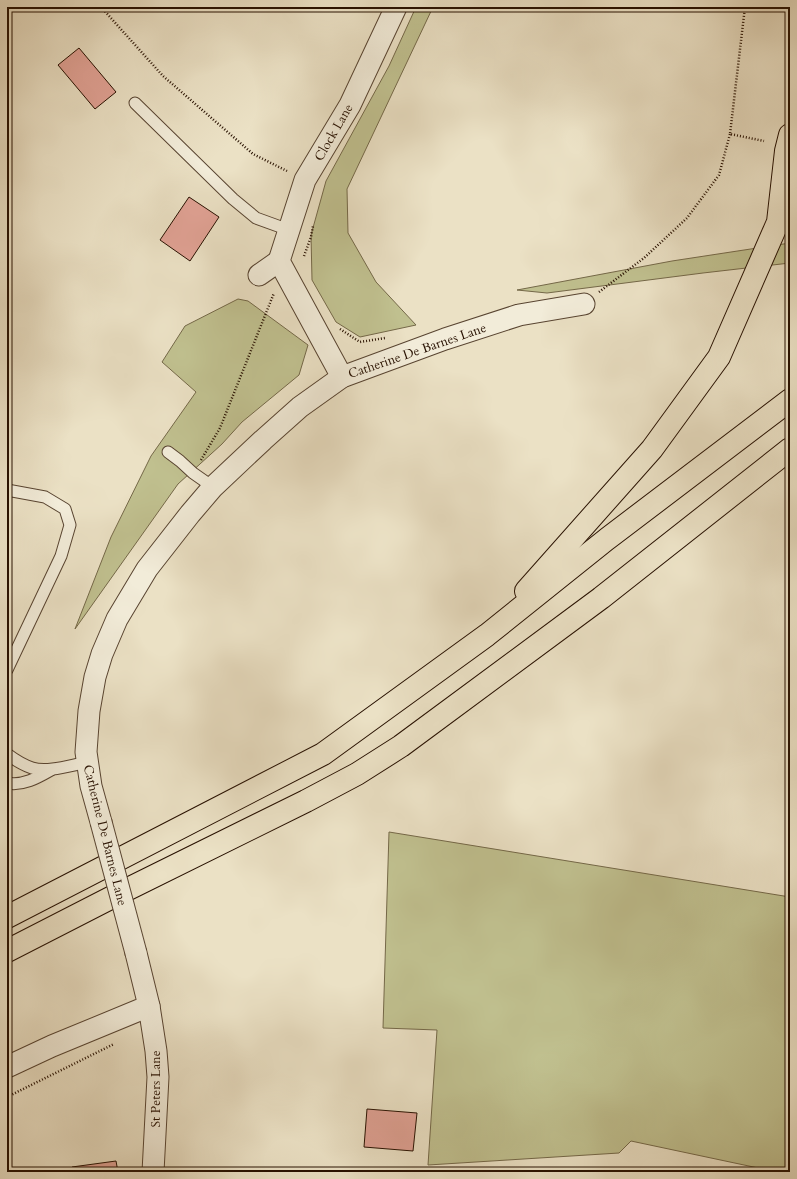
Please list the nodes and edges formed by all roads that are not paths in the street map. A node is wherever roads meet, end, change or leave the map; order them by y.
1 (396, 7) edge
2 (135, 103) dead end
3 (790, 135) edge
4 (289, 230) junction
5 (279, 261) junction
6 (259, 275) dead end
7 (584, 304) road end
8 (342, 377) junction
9 (790, 400) edge
10 (790, 449) edge
11 (168, 452) dead end
12 (213, 487) junction
13 (7, 490) edge
14 (487, 635) junction
15 (7, 670) edge
16 (7, 754) edge
17 (88, 762) junction
18 (53, 769) junction
19 (7, 783) edge
20 (7, 917) edge
21 (7, 951) edge
22 (149, 1006) junction
23 (7, 1067) edge
24 (154, 1172) edge

1 - 4 street, Clock Lane
2 - 4 lane
3 - 14 highway
4 - 5 street, Clock Lane
5 - 6 street
5 - 8 street
7 - 8 street, Catherine De Barnes Lane
8 - 12 street, Catherine De Barnes Lane
9 - 14 highway
10 - 21 highway
11 - 12 lane
12 - 17 street, Catherine De Barnes Lane
13 - 15 lane
14 - 20 highway
16 - 18 lane
17 - 18 lane
17 - 22 street, Catherine De Barnes Lane, bridge
18 - 19 lane
22 - 23 street
22 - 24 street, St Peters Lane

